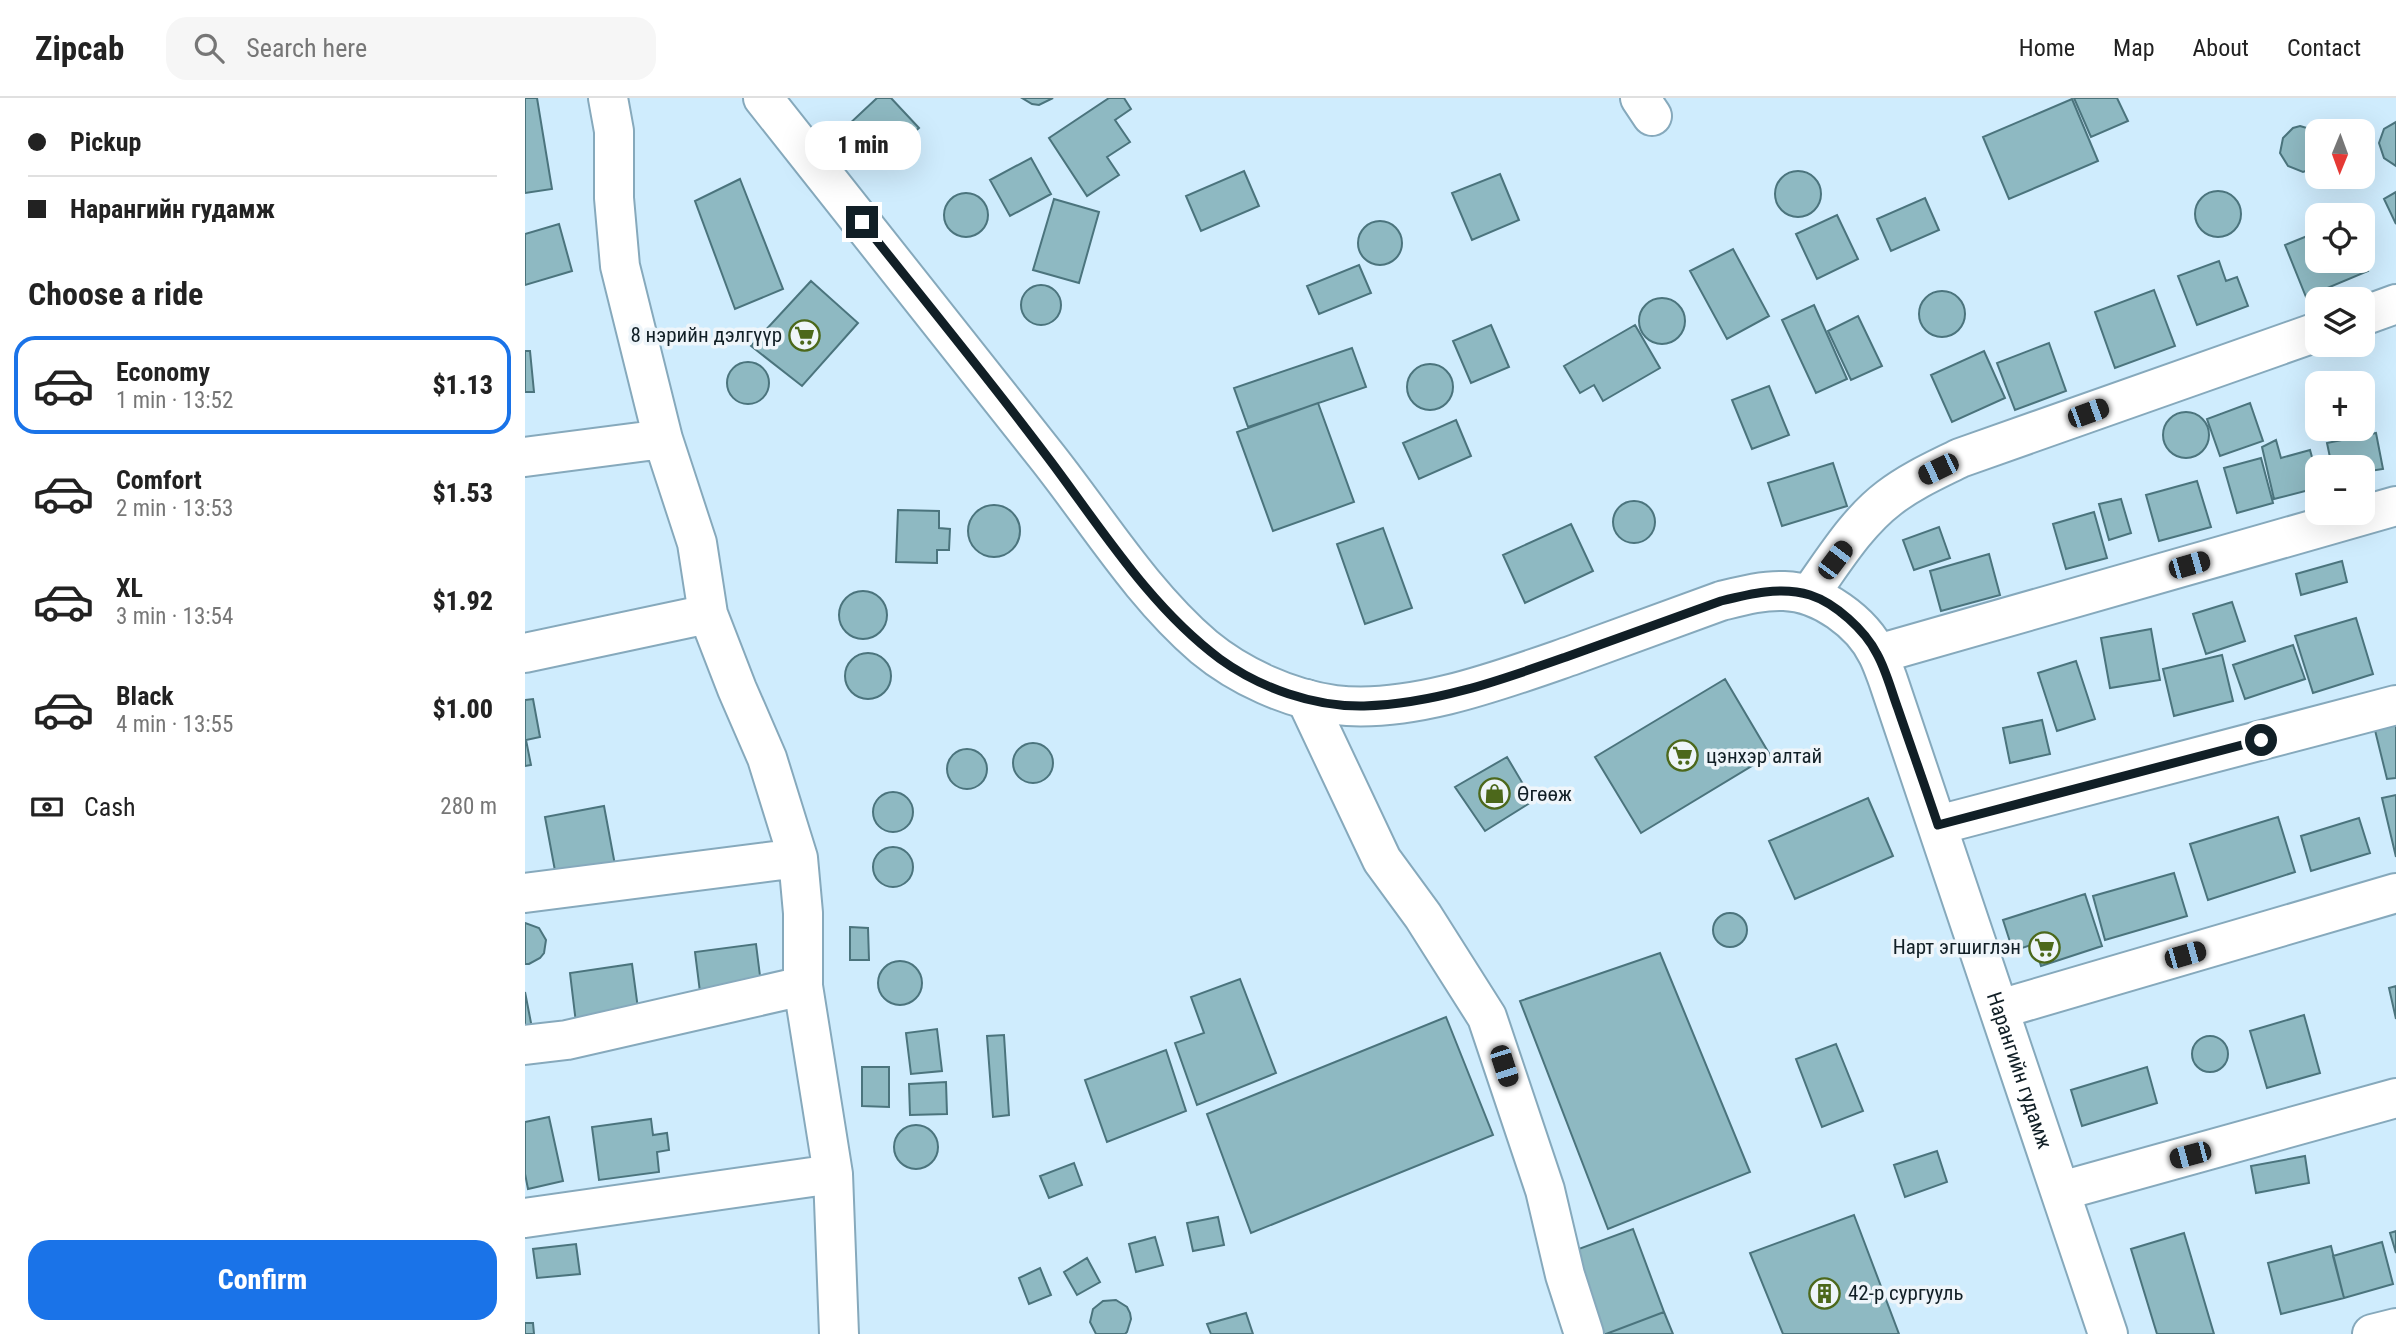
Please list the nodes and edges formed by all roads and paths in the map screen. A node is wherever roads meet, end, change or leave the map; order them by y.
1 (608, 98) edge
2 (763, 98) edge
3 (2396, 304) edge
4 (2375, 312) edge
5 (2305, 336) edge
6 (663, 439) junction
7 (525, 457) edge
8 (2396, 506) edge
9 (1809, 595) junction
10 (708, 614) junction
11 (525, 653) edge
12 (1878, 654) junction
13 (1306, 699) junction
14 (2396, 705) edge
15 (1938, 825) junction
16 (797, 858) junction
17 (525, 893) edge
18 (2396, 893) edge
19 (803, 986) junction
20 (2000, 1009) junction
21 (525, 1045) edge
22 (2396, 1098) edge
23 (833, 1174) junction
24 (2061, 1191) junction
25 (525, 1218) edge
26 (2396, 1328) edge
27 (839, 1334) edge
28 (1584, 1334) edge
29 (2108, 1334) edge
30 (2372, 1334) edge

1 - 6 street
2 - 13 street, Нарангийн гудамж
3 - 4 street
5 - 9 street
6 - 7 street
6 - 10 street
8 - 12 street
9 - 12 street, Нарангийн гудамж
9 - 13 street, Нарангийн гудамж
10 - 11 street
10 - 16 street
12 - 15 street, Нарангийн гудамж
13 - 28 street
14 - 15 street
15 - 20 street, Нарангийн гудамж
16 - 17 street
16 - 19 street
18 - 20 street
19 - 21 street
19 - 23 street
20 - 24 street, Нарангийн гудамж
22 - 24 street
23 - 25 street
23 - 27 street
24 - 29 street, Нарангийн гудамж
26 - 30 street

